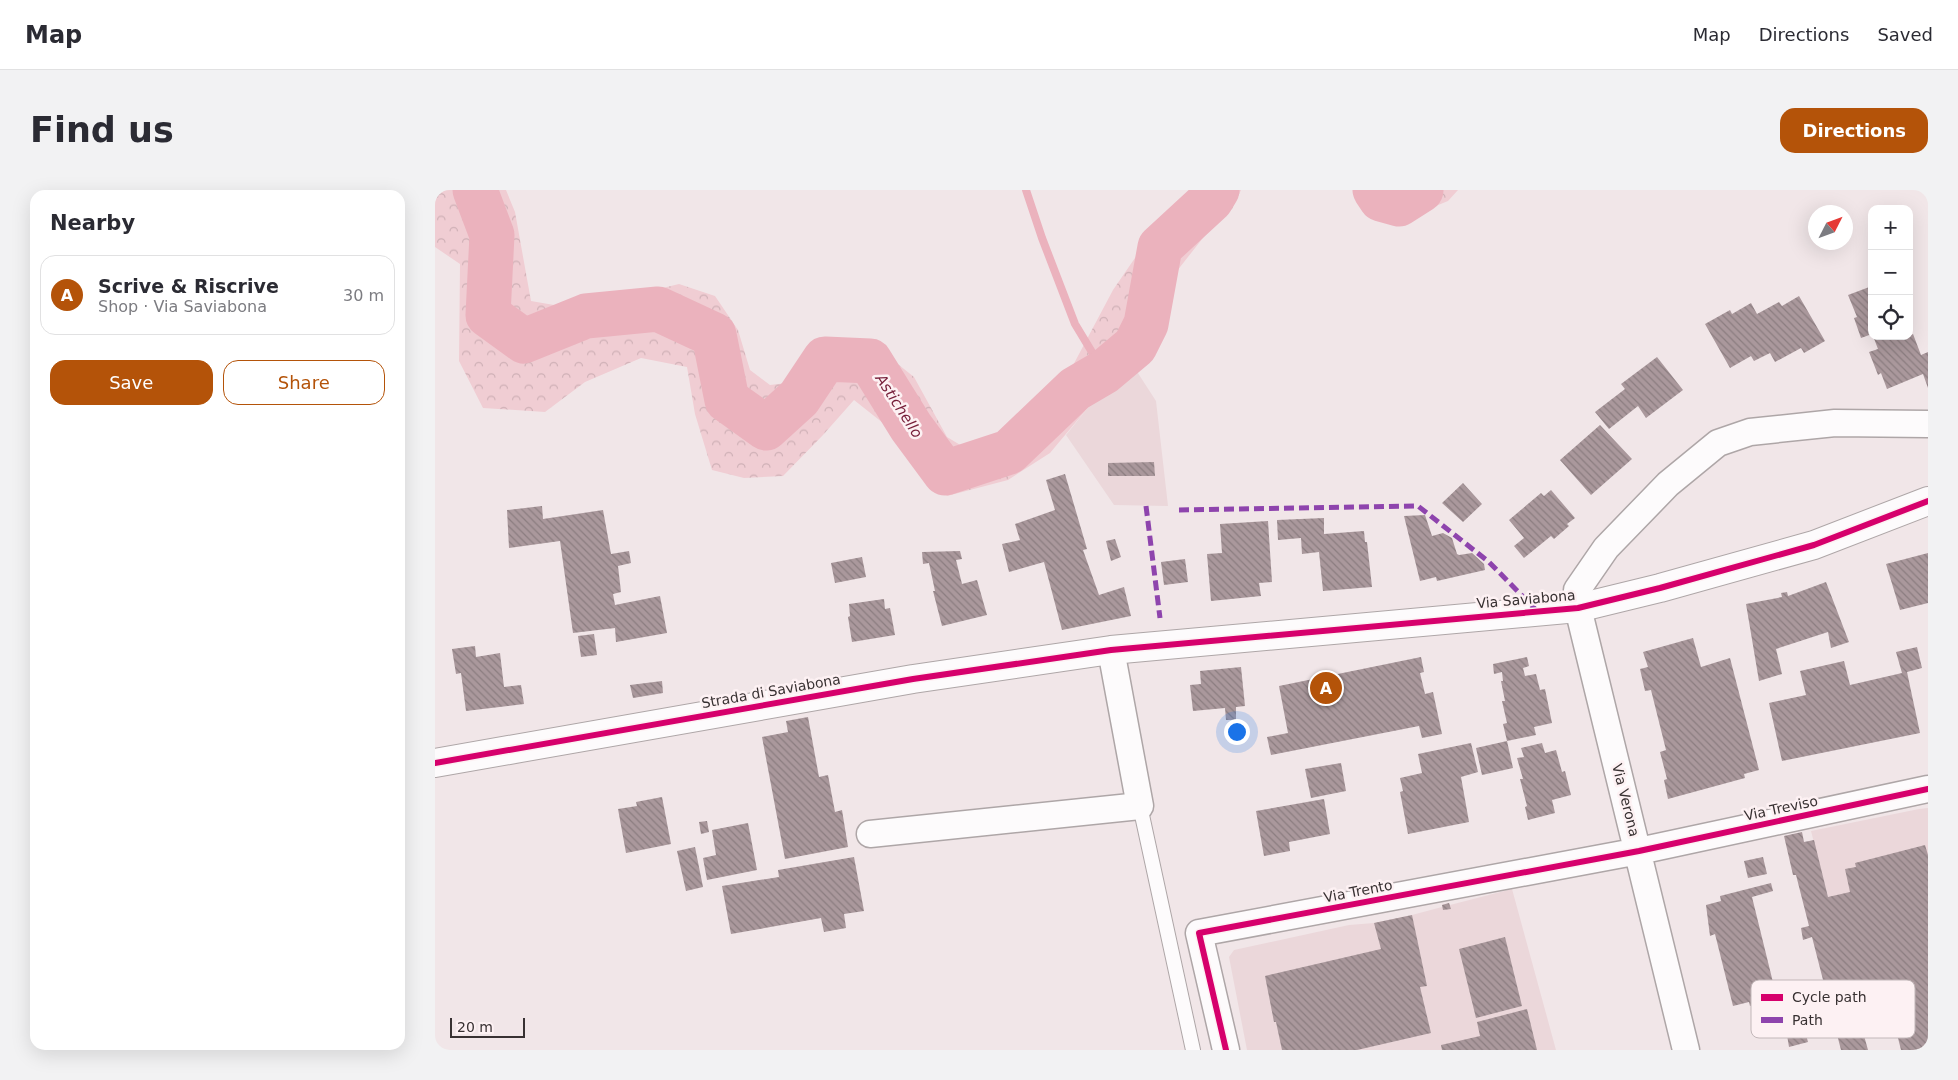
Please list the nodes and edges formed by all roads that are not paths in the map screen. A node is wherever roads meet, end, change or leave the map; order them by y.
1 (1928, 424) edge
2 (1928, 501) edge
3 (1578, 608) junction
4 (1111, 650) junction
5 (435, 763) edge
6 (1928, 789) edge
7 (1140, 806) junction
8 (870, 834) dead end
9 (1639, 851) junction
10 (1193, 1050) edge
11 (1226, 1050) edge
12 (1686, 1050) edge

1 - 3 street, Via Saviabona
2 - 3 street, Via Saviabona
3 - 4 street, Via Saviabona
3 - 9 street, Via Verona
4 - 5 street, Strada di Saviabona
4 - 7 street
6 - 9 street, Via Treviso
7 - 8 street
7 - 10 lane
9 - 11 street, Via Trento
9 - 12 street, Via Verona

